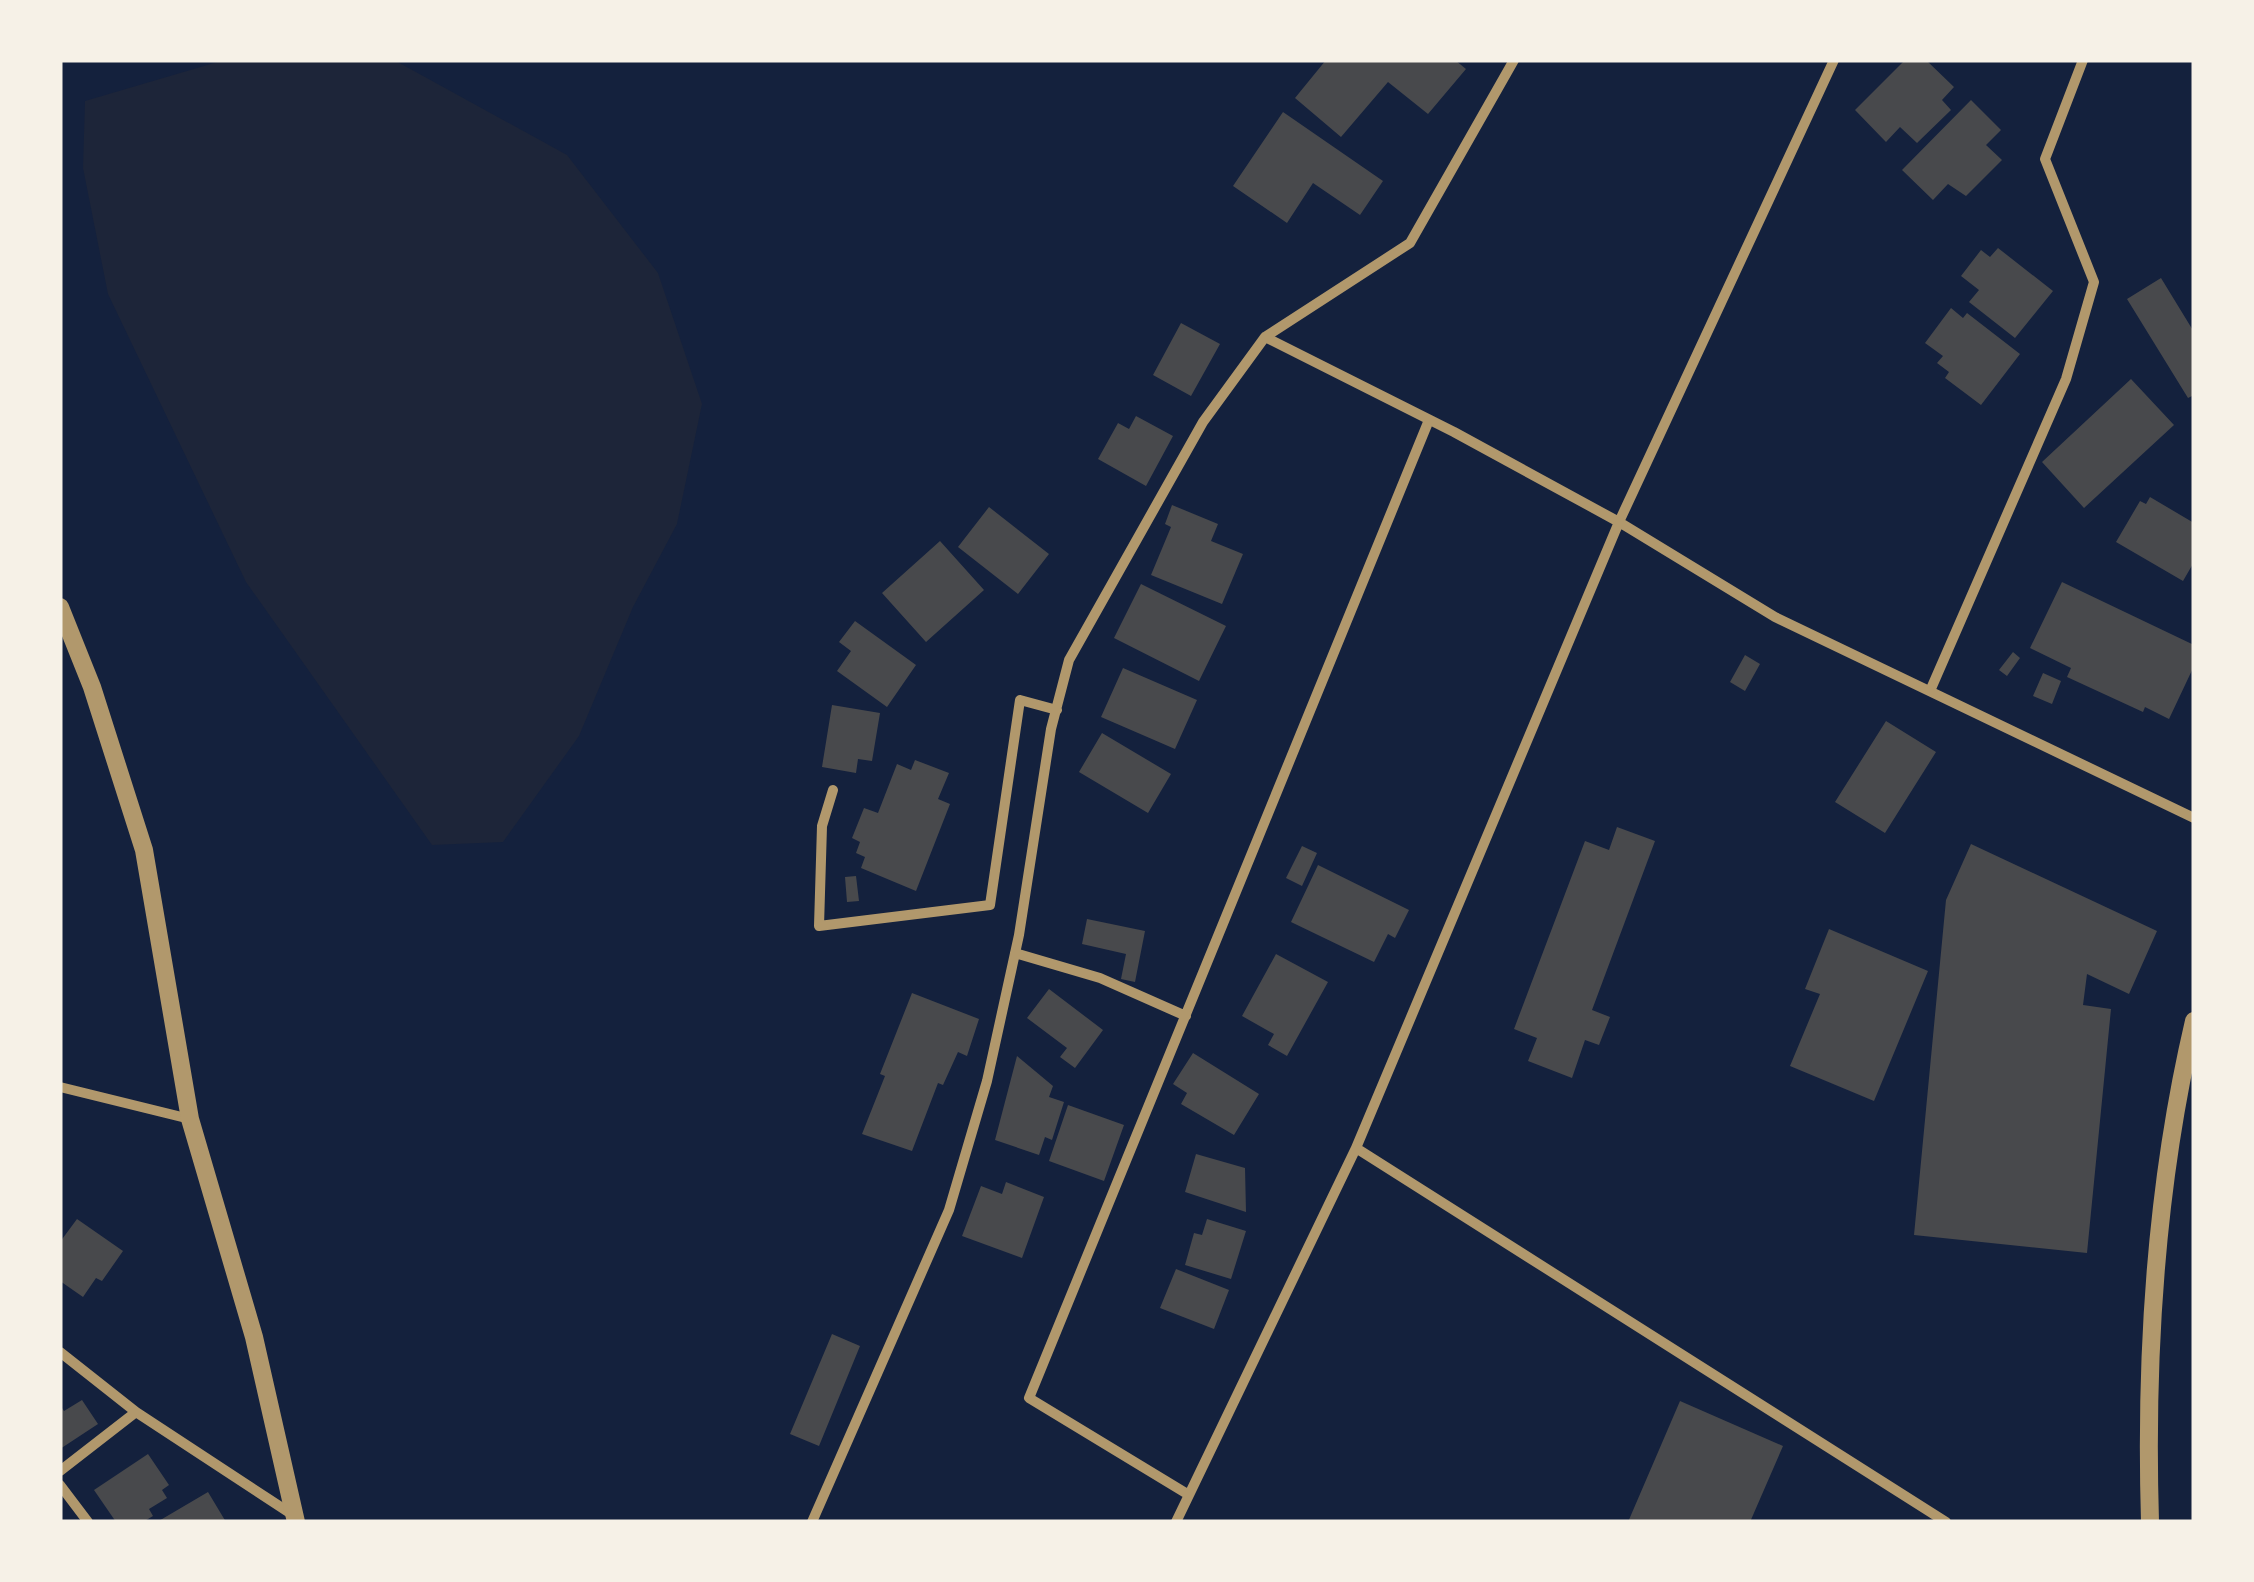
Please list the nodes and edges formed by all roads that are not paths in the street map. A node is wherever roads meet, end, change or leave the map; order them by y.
1 (1514, 60) edge
2 (1834, 60) edge
3 (2082, 60) edge
4 (1265, 337) junction
5 (1429, 420) junction
6 (1619, 522) junction
7 (60, 607) edge
8 (1930, 691) junction
9 (1057, 710) junction
10 (833, 790) dead end
11 (2194, 818) edge
12 (1016, 952) junction
13 (1186, 1016) junction
14 (2194, 1021) edge
15 (60, 1087) edge
16 (190, 1119) junction
17 (1356, 1148) junction
18 (60, 1352) edge
19 (136, 1412) junction
20 (60, 1471) edge
21 (60, 1485) edge
22 (1188, 1495) junction
23 (295, 1519) edge
24 (88, 1522) edge
25 (812, 1522) edge
26 (1176, 1522) edge
27 (1946, 1522) edge
28 (2150, 1522) edge

1 - 4 street
2 - 6 street
3 - 8 street
4 - 5 street
4 - 9 street
5 - 6 street
5 - 13 street
6 - 8 street
6 - 17 street
7 - 16 street
8 - 11 street
9 - 10 street
9 - 12 street
12 - 13 street
12 - 25 street
13 - 22 street
14 - 28 street
15 - 16 street
16 - 23 street
17 - 22 street
17 - 27 street
18 - 19 street
19 - 20 street
19 - 23 street
21 - 24 street
22 - 26 street

